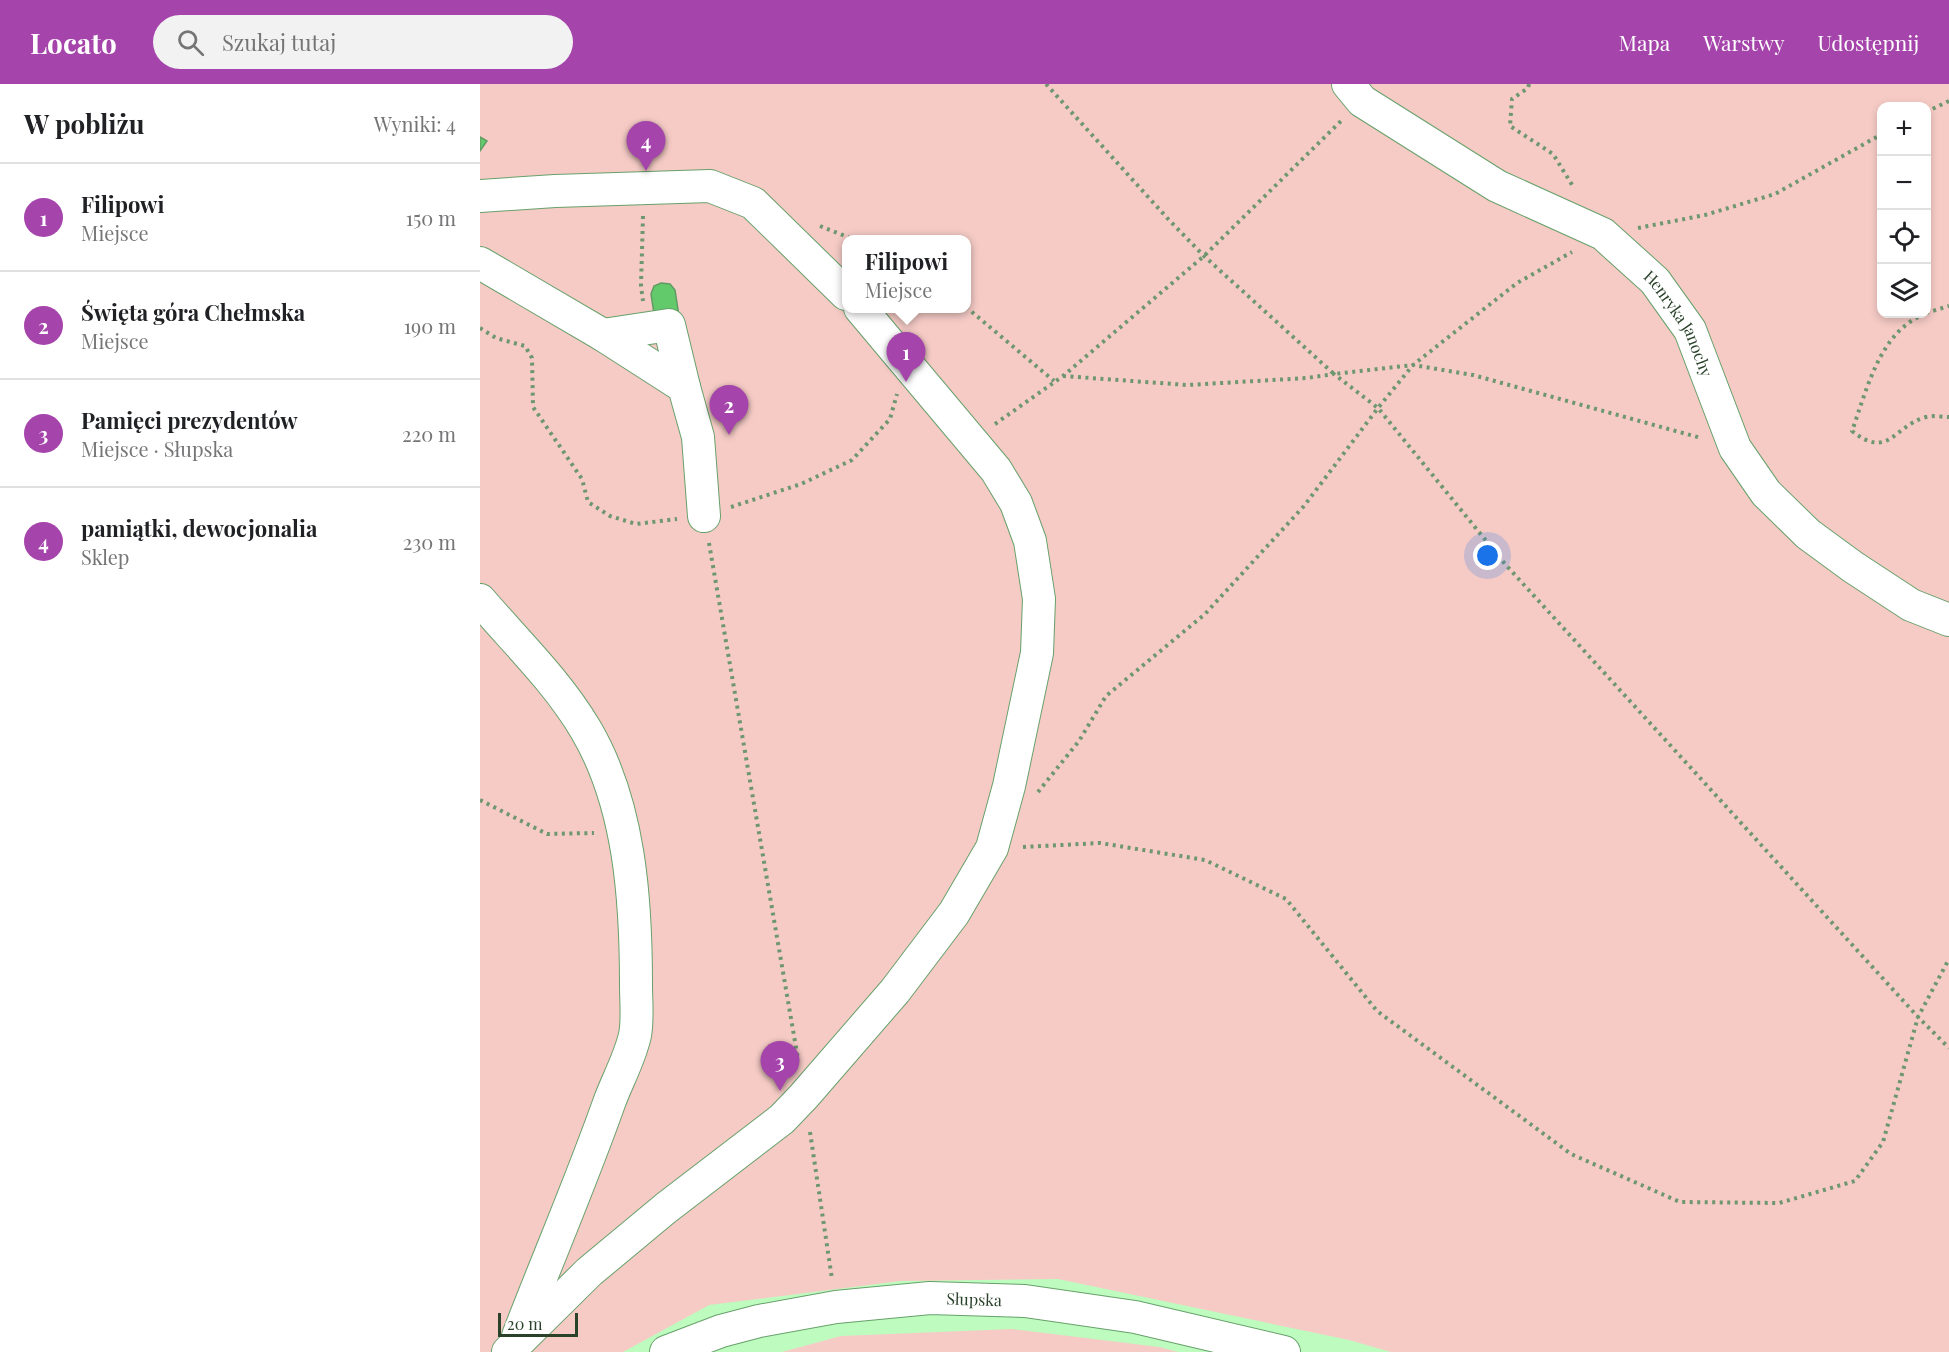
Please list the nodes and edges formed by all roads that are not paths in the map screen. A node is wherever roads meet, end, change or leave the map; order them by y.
1 (1355, 92) edge
2 (480, 196) edge
3 (480, 263) edge
4 (842, 290) edge
5 (863, 313) edge
6 (603, 335) junction
7 (684, 387) junction
8 (704, 516) road end
9 (480, 600) edge
10 (1949, 620) edge
11 (511, 1348) edge
12 (666, 1352) edge
13 (1284, 1352) edge

1 - 10 street, Henryka Janochy
2 - 4 street
3 - 6 street
5 - 11 street
6 - 7 street
6 - 7 street
7 - 8 street
9 - 11 street
12 - 13 street, Słupska

